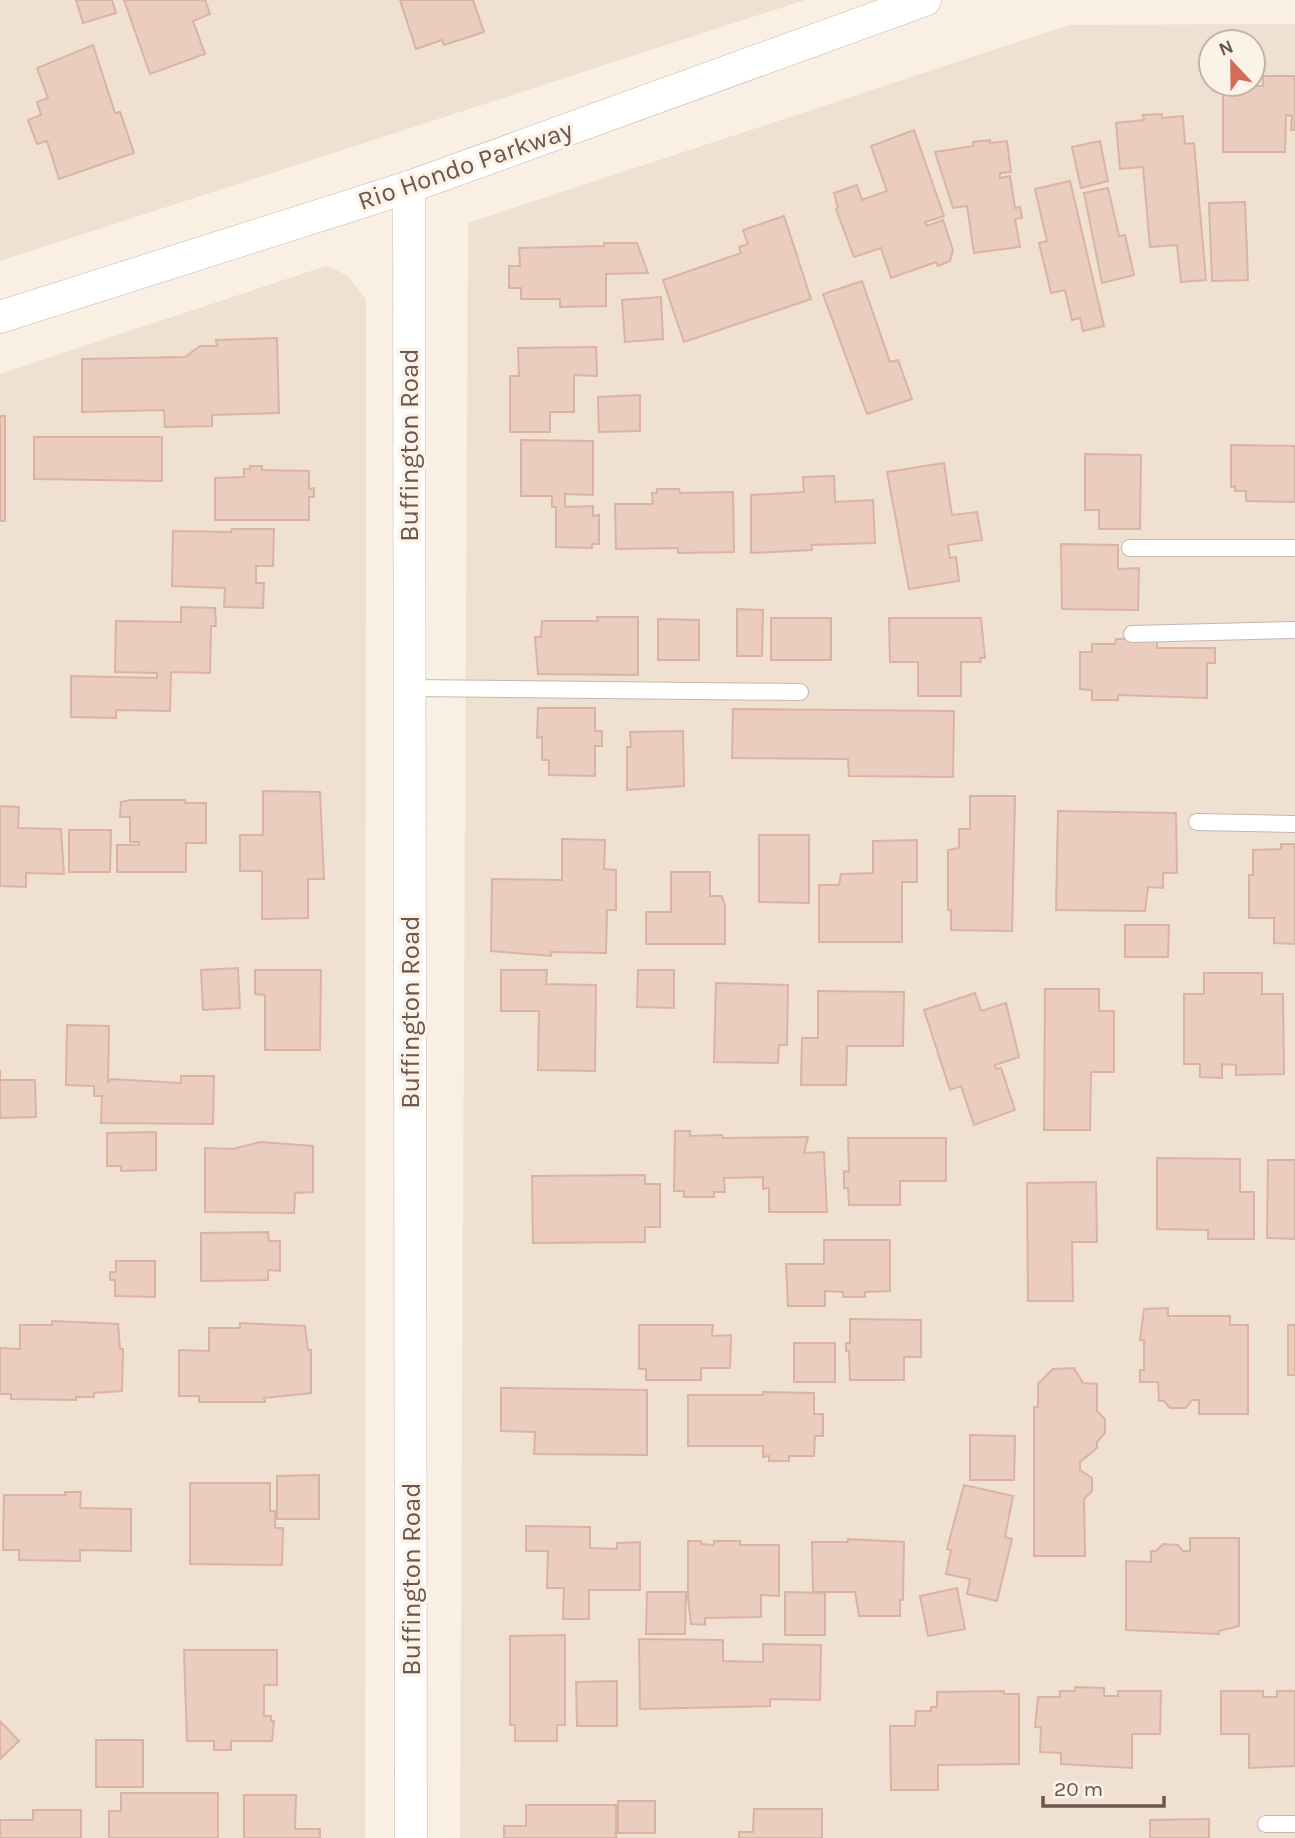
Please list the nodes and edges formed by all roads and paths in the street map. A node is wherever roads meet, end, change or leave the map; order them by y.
1 (925, 0) edge
2 (409, 187) junction
3 (0, 317) edge
4 (1130, 548) dead end
5 (1295, 548) edge
6 (1295, 630) edge
7 (1132, 634) dead end
8 (410, 688) junction
9 (800, 692) dead end
10 (1197, 822) dead end
11 (1295, 824) edge
12 (1266, 1824) dead end
13 (1295, 1824) edge
14 (411, 1838) edge

1 - 2 street, Rio Hondo Parkway
2 - 3 street, Rio Hondo Parkway
2 - 8 street, Buffington Road
4 - 5 lane
6 - 7 lane
8 - 9 lane
8 - 14 street, Buffington Road
10 - 11 lane
12 - 13 lane

